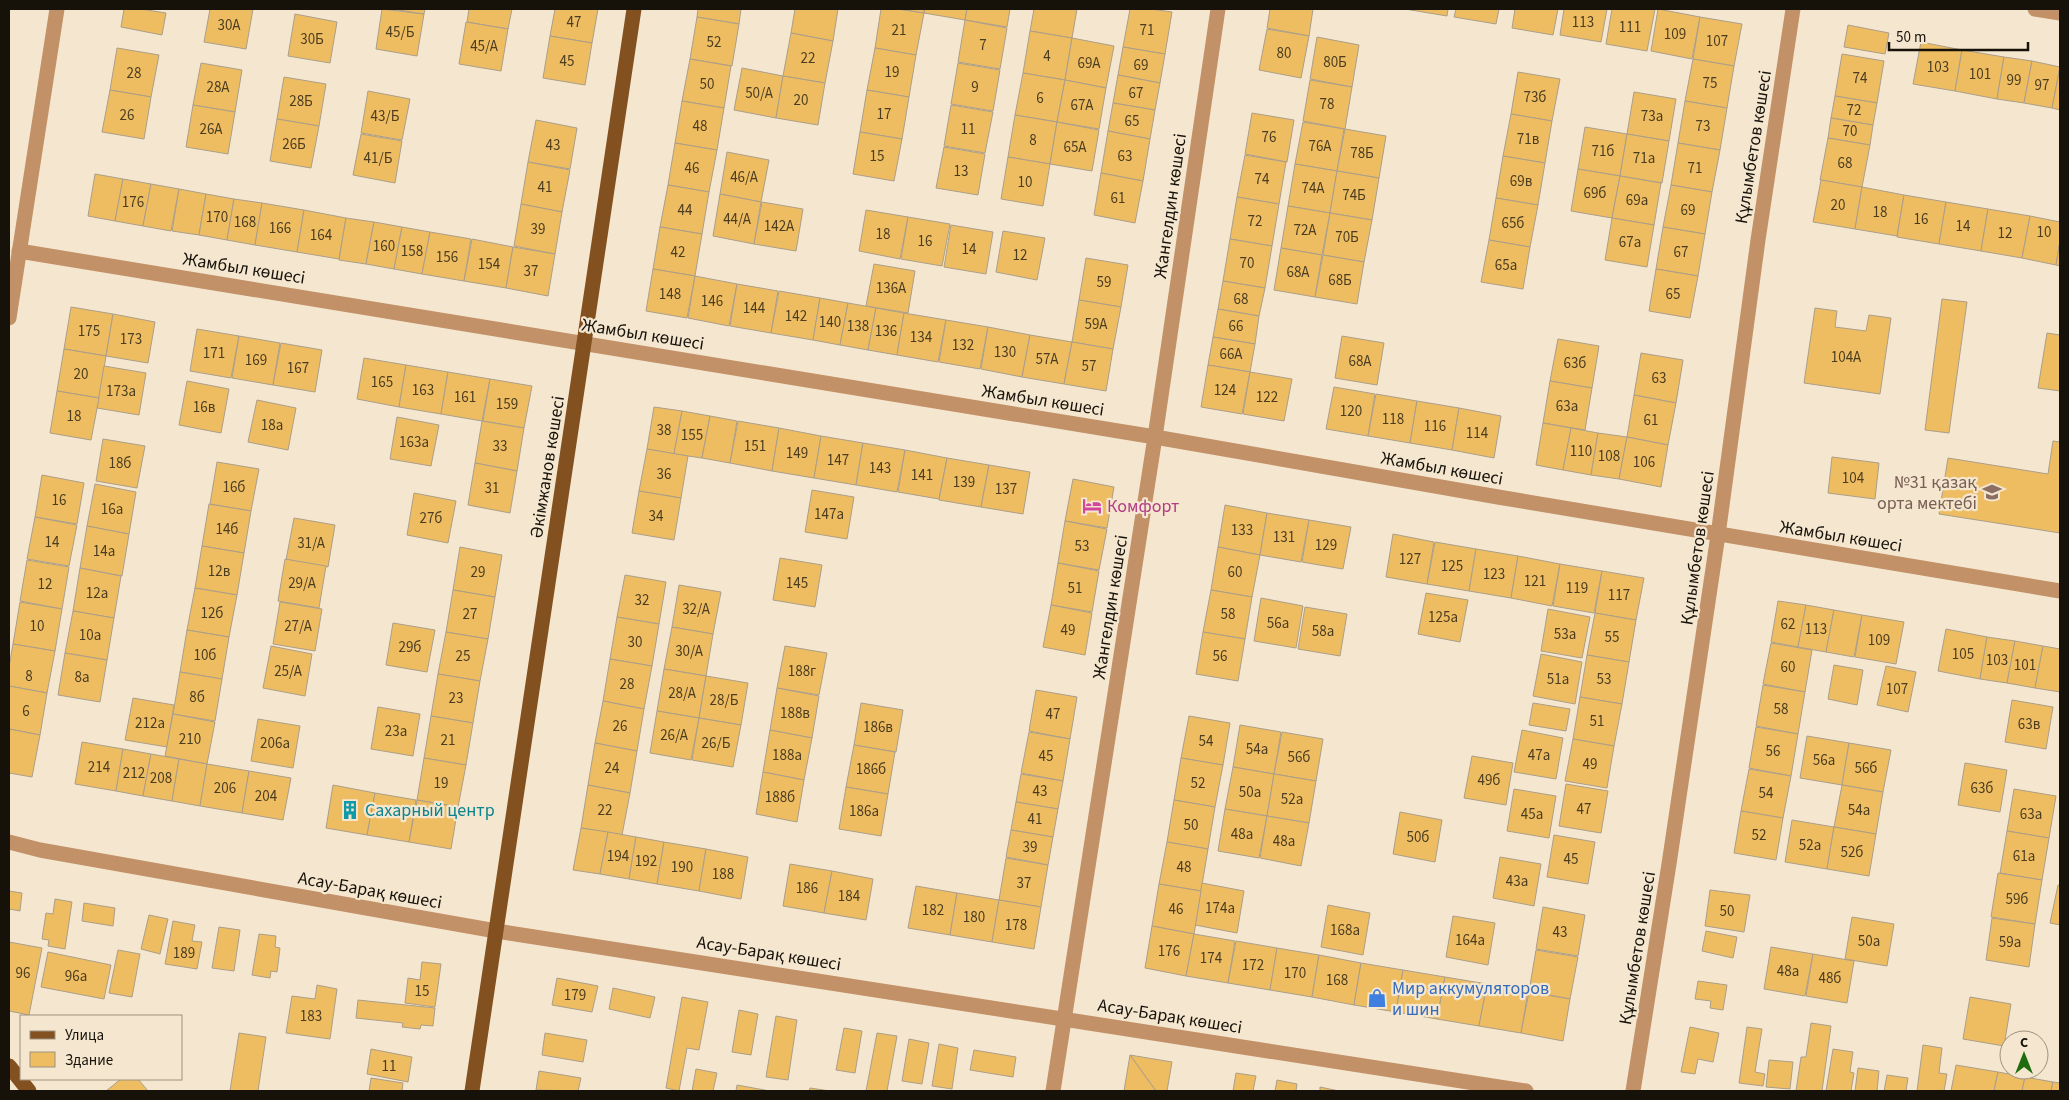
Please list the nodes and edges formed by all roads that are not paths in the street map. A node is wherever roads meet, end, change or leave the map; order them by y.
1 (57, 9) edge
2 (634, 9) edge
3 (1218, 9) edge
4 (1793, 9) edge
5 (2034, 9) edge
6 (2060, 13) edge
7 (19, 251) junction
8 (9, 318) edge
9 (584, 343) junction
10 (1155, 437) junction
11 (1718, 535) junction
12 (2060, 591) edge
13 (9, 842) edge
14 (496, 931) junction
15 (1065, 1018) junction
16 (9, 1066) edge
17 (20, 1080) edge
18 (20, 1080) edge
19 (29, 1091) edge
20 (472, 1091) edge
21 (1053, 1091) edge
22 (1526, 1091) edge
23 (1633, 1091) edge

1 - 7 street
2 - 9 main road, Әкімжанов көшесі
3 - 10 street, Жангелдин көшесі
4 - 11 street, Құлымбетов көшесі
5 - 6 street
7 - 8 street
7 - 9 street, Жамбыл көшесі
9 - 10 street, Жамбыл көшесі
9 - 14 main road, Әкімжанов көшесі
10 - 11 street, Жамбыл көшесі
10 - 15 street, Жангелдин көшесі
11 - 12 street, Жамбыл көшесі
11 - 23 street, Құлымбетов көшесі
13 - 14 street, Асау-Барақ көшесі
14 - 15 street, Асау-Барақ көшесі
14 - 20 main road, Әкімжанов көшесі
15 - 21 street, Жангелдин көшесі
15 - 22 street, Асау-Барақ көшесі
16 - 18 main road
17 - 19 main road

